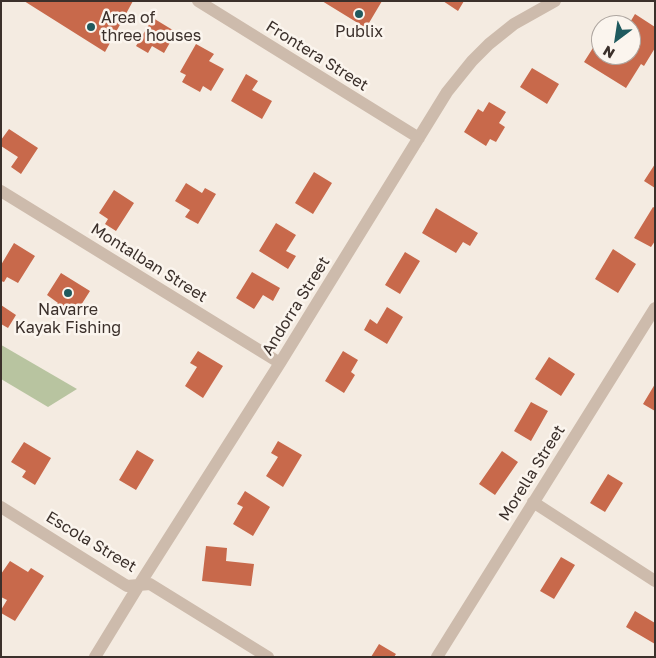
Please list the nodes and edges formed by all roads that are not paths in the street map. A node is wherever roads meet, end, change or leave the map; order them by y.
1 (556, 1) edge
2 (200, 2) edge
3 (419, 138) junction
4 (1, 190) edge
5 (655, 308) edge
6 (280, 363) junction
7 (533, 502) junction
8 (1, 507) edge
9 (655, 581) edge
10 (138, 585) junction
11 (95, 657) edge
12 (268, 657) edge
13 (437, 657) edge

1 - 3 street, Andorra Street
2 - 3 street, Frontera Street
3 - 6 street, Andorra Street
4 - 6 street, Montalban Street
5 - 7 street, Morella Street
6 - 10 street, Andorra Street
7 - 9 street
7 - 13 street, Morella Street
8 - 10 street, Escola Street
10 - 11 street, Andorra Street
10 - 12 street, Escola Street

